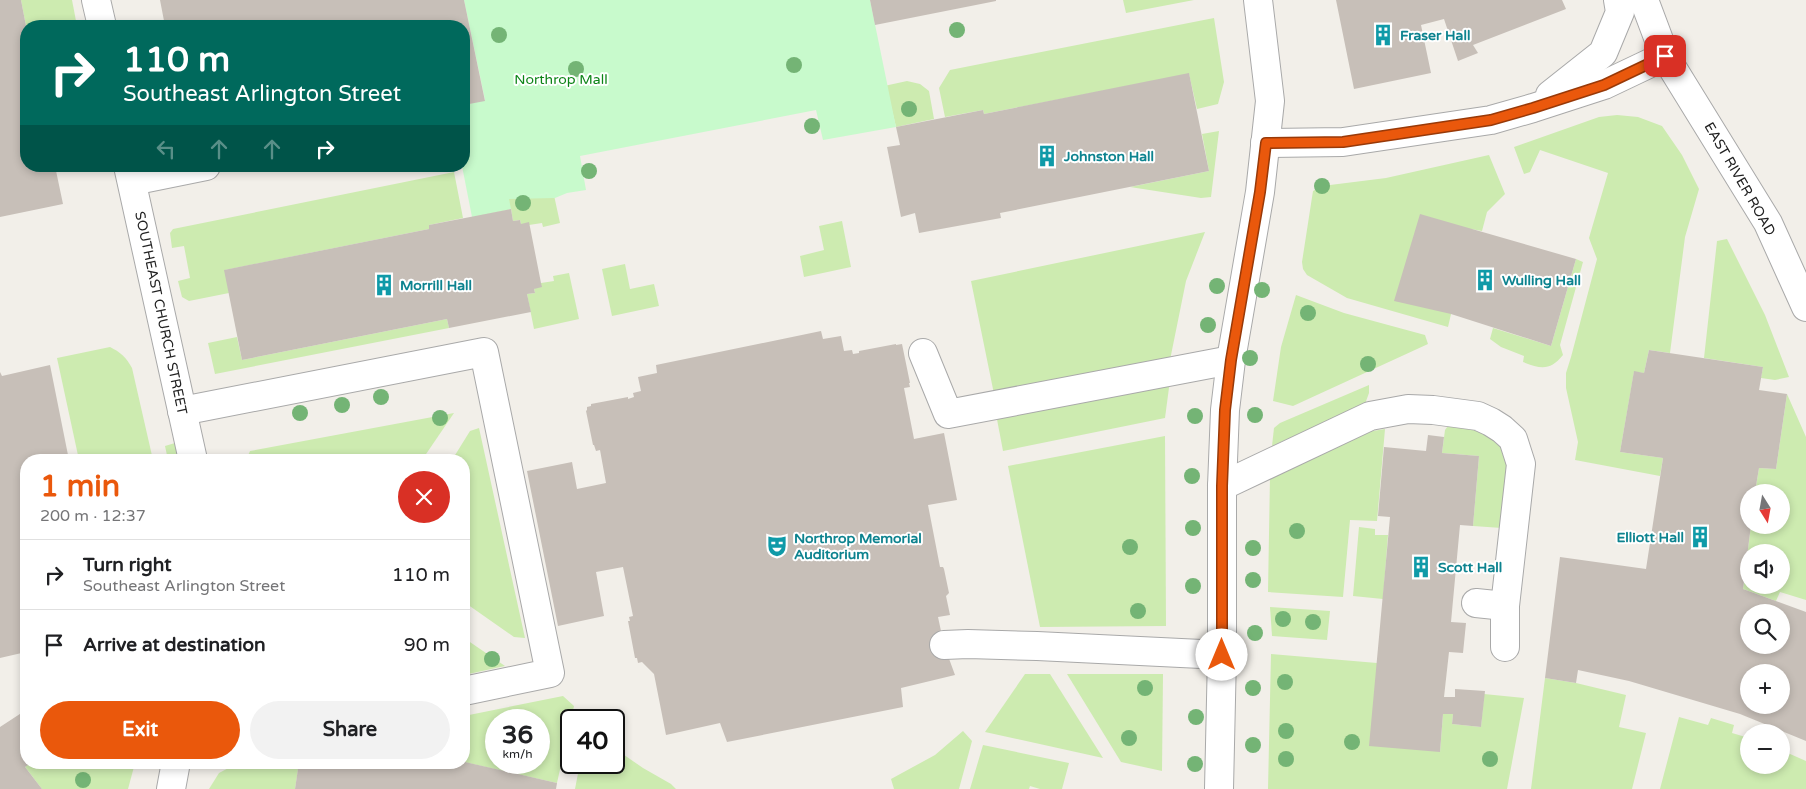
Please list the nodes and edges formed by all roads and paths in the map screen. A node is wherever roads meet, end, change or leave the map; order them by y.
1 (96, 0) edge
2 (1258, 0) edge
3 (1618, 0) edge
4 (1644, 0) edge
5 (101, 20) edge
6 (1665, 56) junction
7 (1533, 108) junction
8 (1266, 143) junction
9 (149, 172) edge
10 (130, 174) edge
11 (1806, 307) edge
12 (923, 353) dead end
13 (1231, 360) junction
14 (182, 411) junction
15 (192, 454) edge
16 (1222, 486) junction
17 (1476, 603) dead end
18 (1505, 606) junction
19 (951, 639) dead end
20 (1505, 647) dead end
21 (1222, 655) junction
22 (470, 689) edge
23 (175, 769) edge
24 (171, 789) edge
25 (1219, 789) edge

1 - 5 street
2 - 8 street
3 - 7 street
4 - 6 street, EAST RIVER ROAD
6 - 7 street
6 - 11 street, EAST RIVER ROAD
7 - 8 street
8 - 13 street
9 - 10 street
10 - 14 street, SOUTHEAST CHURCH STREET
12 - 13 street
13 - 16 street
14 - 15 street, SOUTHEAST CHURCH STREET
14 - 22 street
16 - 18 street
16 - 21 street
17 - 18 street
18 - 20 street
19 - 21 street
21 - 25 street
23 - 24 street

